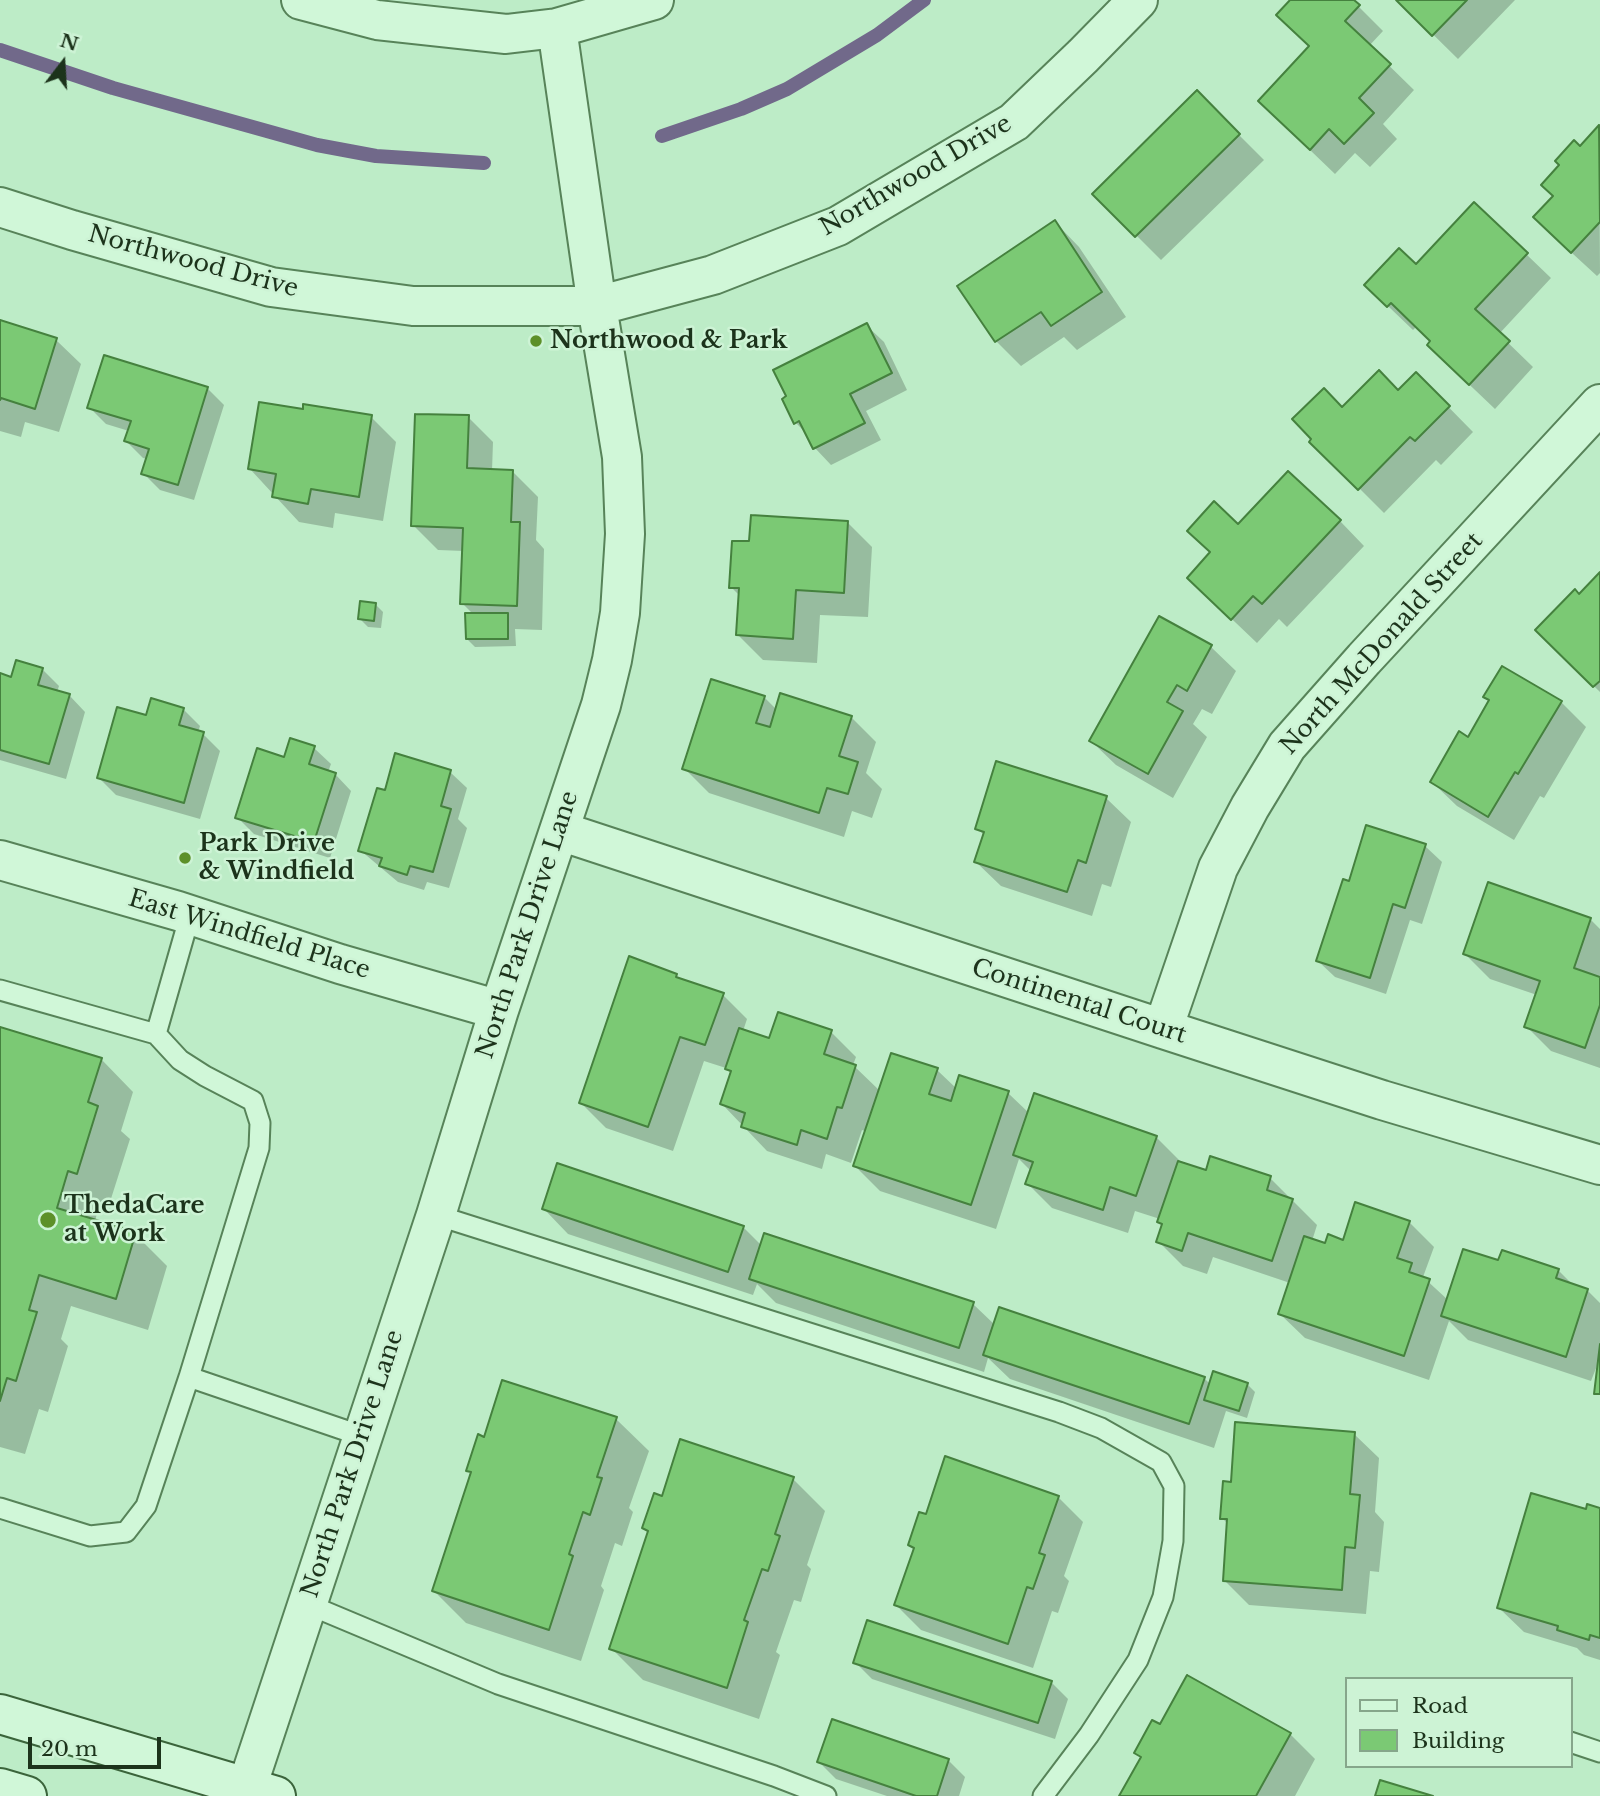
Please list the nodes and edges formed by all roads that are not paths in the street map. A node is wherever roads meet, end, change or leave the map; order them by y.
1 (301, 0) edge
2 (654, 0) edge
3 (1138, 0) edge
4 (557, 27) junction
5 (0, 206) edge
6 (597, 306) junction
7 (1600, 404) edge
8 (560, 831) junction
9 (0, 860) edge
10 (190, 915) junction
11 (0, 990) edge
12 (499, 1010) junction
13 (1163, 1029) junction
14 (156, 1034) junction
15 (1600, 1166) edge
16 (436, 1215) junction
17 (189, 1377) junction
18 (362, 1436) junction
19 (0, 1508) edge
20 (307, 1604) junction
21 (0, 1714) edge
22 (1572, 1743) edge
23 (1600, 1752) edge
24 (0, 1788) edge
25 (255, 1793) edge
26 (27, 1796) edge
27 (826, 1796) edge
28 (1043, 1796) edge

1 - 4 street
2 - 4 street
3 - 6 street, Northwood Drive
4 - 6 street, North Park Drive Lane
5 - 6 street, Northwood Drive
6 - 8 street, North Park Drive Lane
7 - 13 street, North McDonald Street
8 - 12 street, North Park Drive Lane
8 - 13 street, Continental Court
9 - 10 street, East Windfield Place
10 - 12 street, East Windfield Place
10 - 14 lane
11 - 14 lane
12 - 16 street, North Park Drive Lane
13 - 15 street, Continental Court
14 - 17 lane
16 - 18 street, North Park Drive Lane
16 - 28 lane
17 - 18 lane
17 - 19 lane
18 - 20 street, North Park Drive Lane
20 - 25 street, North Park Drive Lane
20 - 27 lane
21 - 25 street
22 - 23 lane
24 - 26 street

